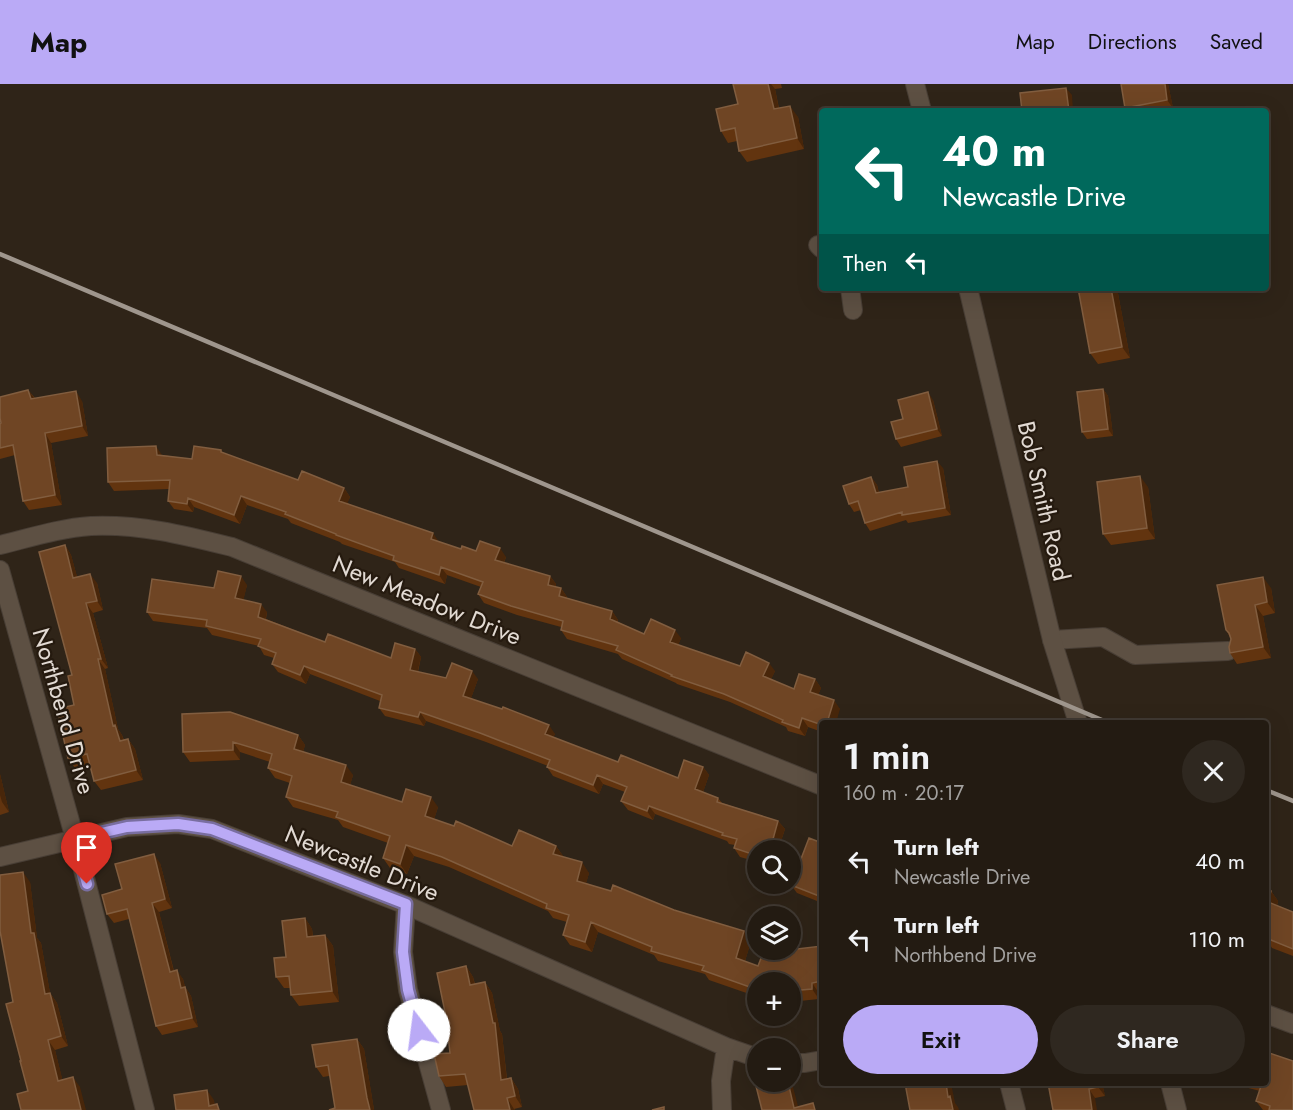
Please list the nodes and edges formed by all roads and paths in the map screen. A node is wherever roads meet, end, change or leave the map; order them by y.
1 (915, 84) edge
2 (921, 108) edge
3 (851, 291) edge
4 (969, 291) edge
5 (854, 310) dead end
6 (0, 545) edge
7 (0, 570) edge
8 (1052, 640) junction
9 (1228, 651) edge
10 (1077, 720) edge
11 (819, 785) edge
12 (75, 839) junction
13 (0, 857) edge
14 (406, 904) junction
15 (1269, 1015) edge
16 (1293, 1024) edge
17 (726, 1047) junction
18 (747, 1054) edge
19 (819, 1061) edge
20 (801, 1064) edge
21 (1010, 1086) edge
22 (1171, 1086) edge
23 (145, 1110) edge
24 (441, 1110) edge
25 (722, 1110) edge
26 (1016, 1110) edge
27 (1177, 1110) edge

1 - 2 street
3 - 5 street
4 - 8 street, Bob Smith Road
6 - 11 street, New Meadow Drive
7 - 12 street, Northbend Drive
8 - 9 street
8 - 10 street, Bob Smith Road
12 - 13 street, Newcastle Drive
12 - 14 street, Newcastle Drive
12 - 23 street, Northbend Drive
14 - 17 street, Newcastle Drive
14 - 24 street
15 - 16 street
17 - 18 street, Newcastle Drive
17 - 25 street
19 - 20 street
21 - 26 street
22 - 27 street

